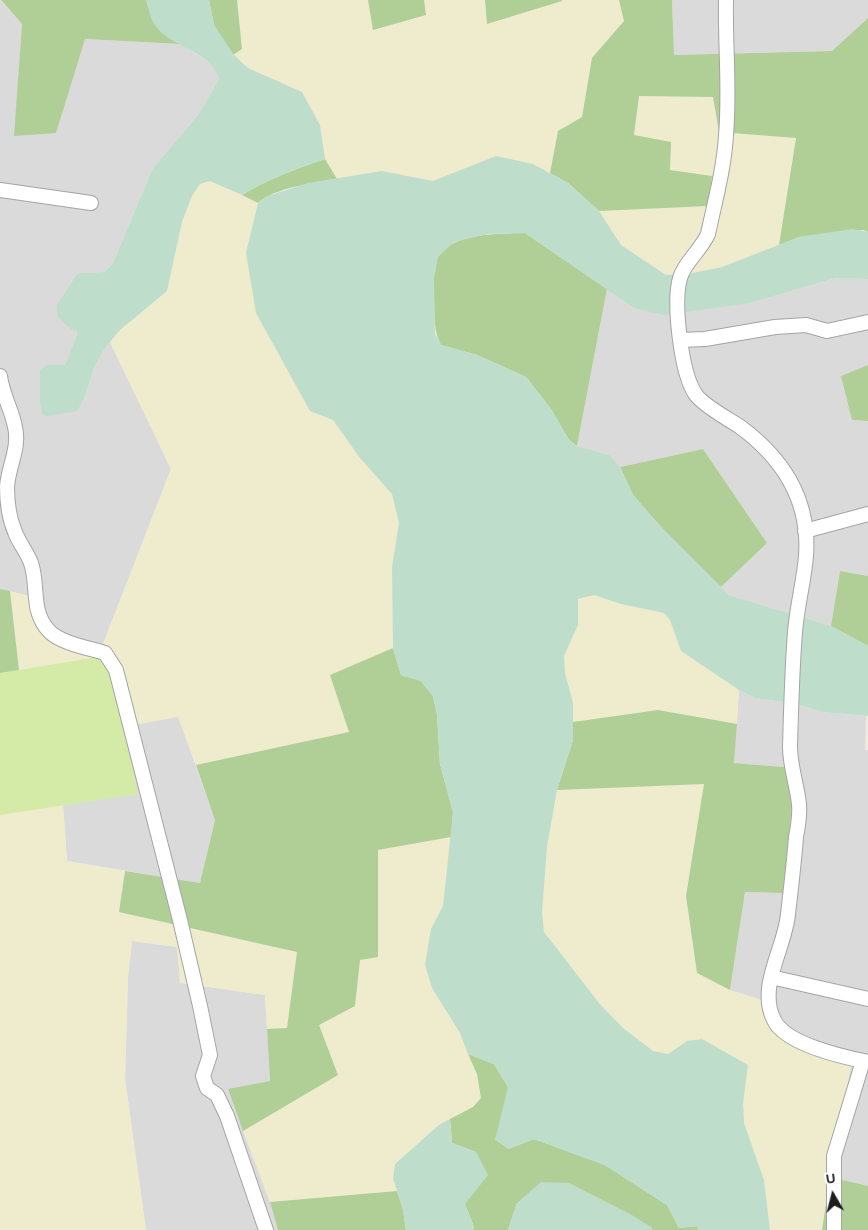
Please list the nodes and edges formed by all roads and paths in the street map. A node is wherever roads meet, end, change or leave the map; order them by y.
1 (726, 0) edge
2 (0, 190) edge
3 (91, 203) dead end
4 (868, 322) edge
5 (680, 340) junction
6 (0, 376) edge
7 (868, 514) edge
8 (805, 531) junction
9 (771, 977) junction
10 (868, 999) edge
11 (866, 1061) edge
12 (266, 1230) edge
13 (834, 1230) edge

1 - 5 street
2 - 3 street
4 - 5 street
5 - 8 street
6 - 12 street
7 - 8 street
8 - 9 street
9 - 10 street
9 - 11 street
11 - 13 street

